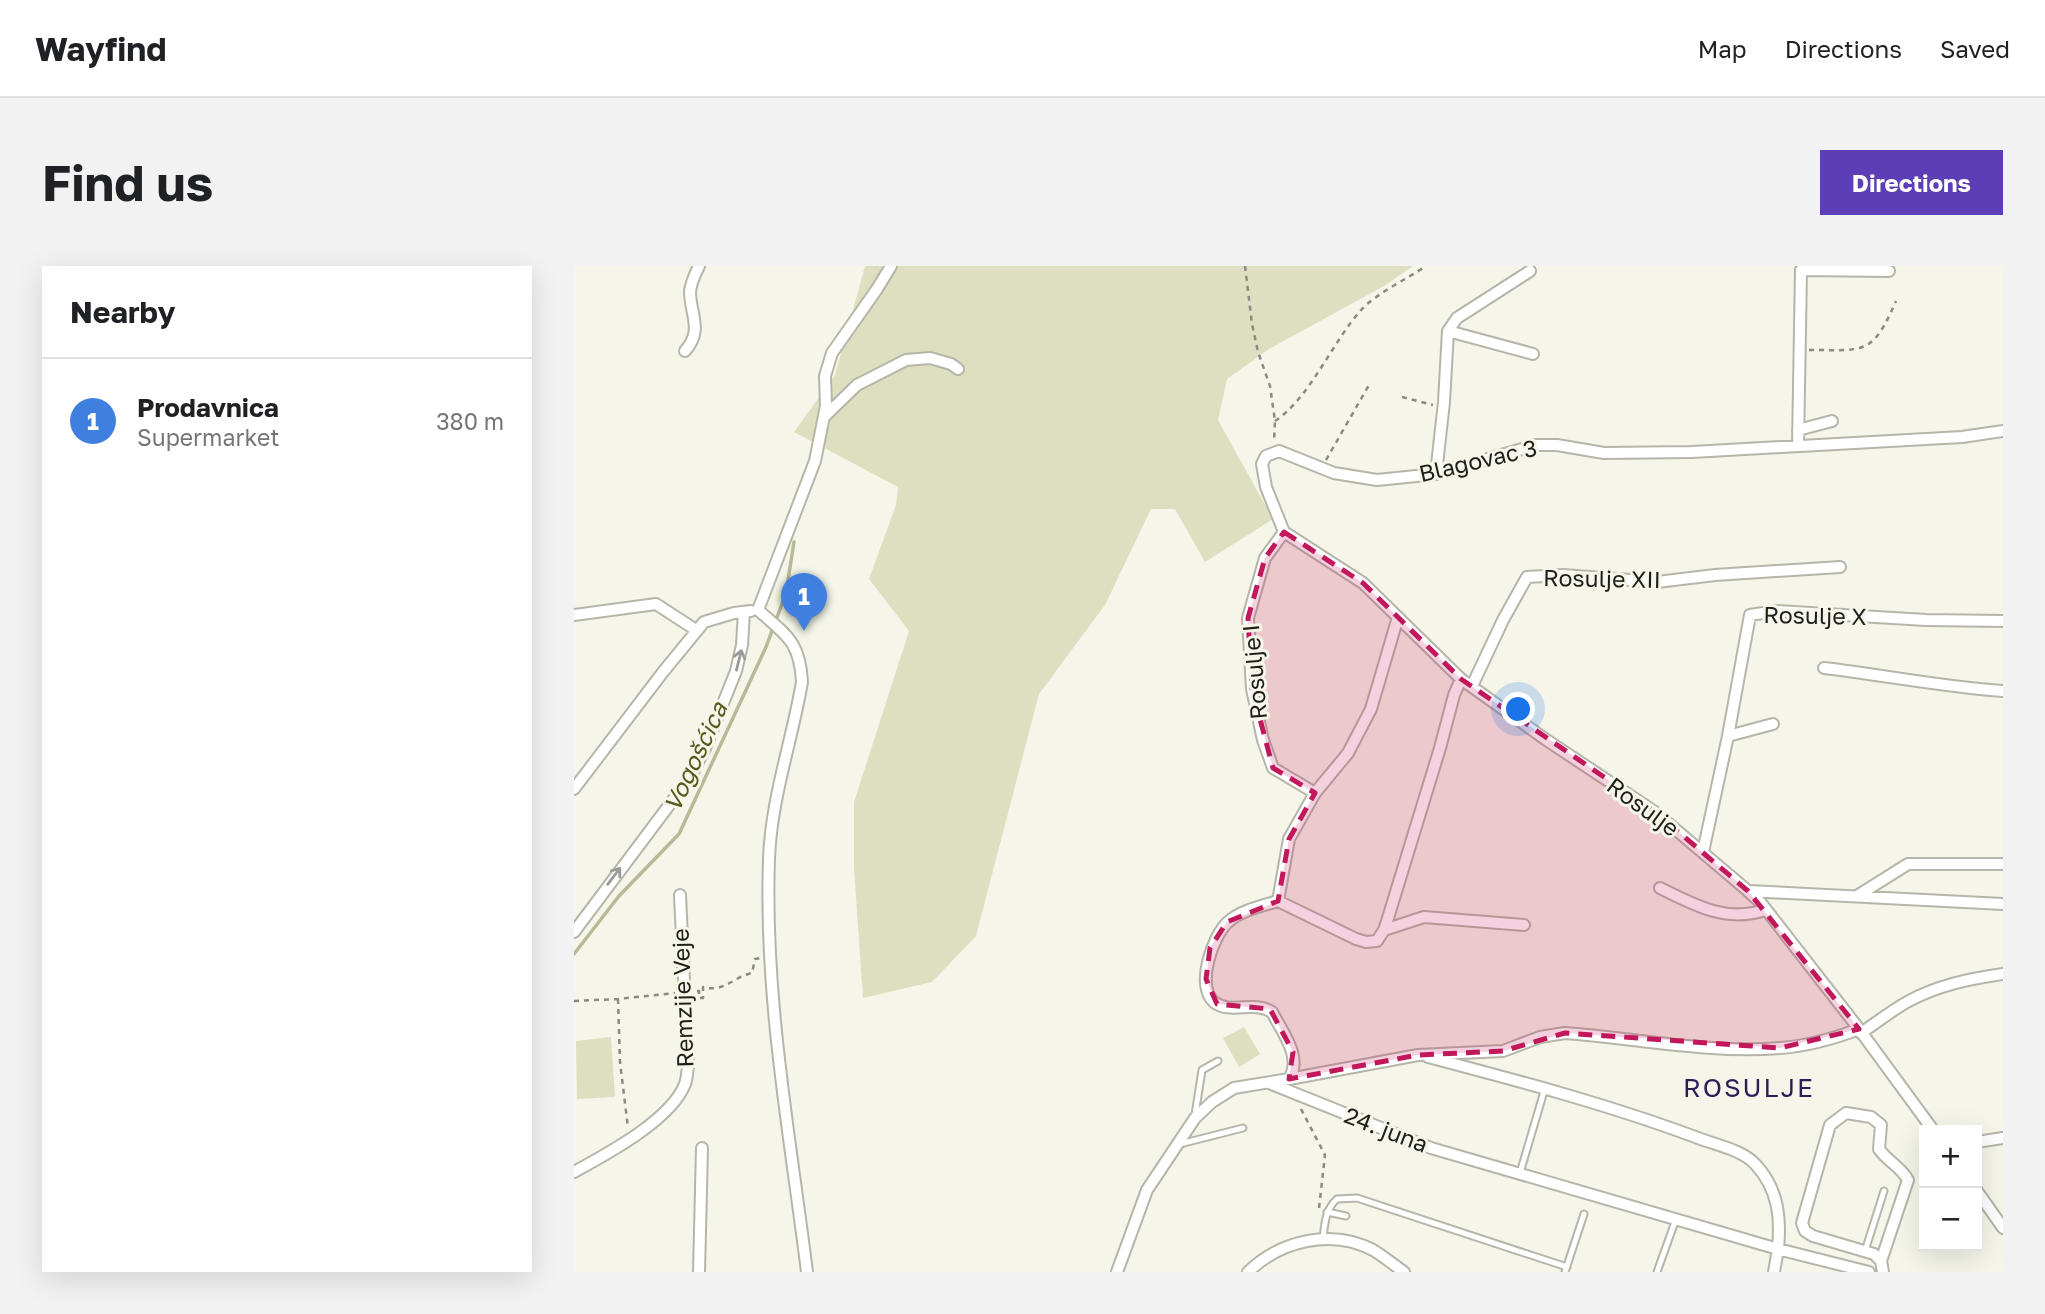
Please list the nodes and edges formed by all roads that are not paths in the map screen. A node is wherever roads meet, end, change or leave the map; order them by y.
1 (699, 266) edge
2 (891, 266) edge
3 (1530, 271) dead end
4 (1889, 271) dead end
5 (1448, 331) junction
6 (685, 351) dead end
7 (1533, 355) dead end
8 (958, 369) dead end
9 (824, 417) junction
10 (1832, 421) dead end
11 (1798, 430) junction
12 (2003, 431) edge
13 (1798, 446) junction
14 (1436, 474) junction
15 (1284, 532) junction
16 (1840, 567) dead end
17 (744, 612) junction
18 (761, 613) junction
19 (574, 615) edge
20 (1398, 617) junction
21 (2003, 621) edge
22 (696, 630) junction
23 (1824, 668) dead end
24 (1461, 679) junction
25 (1472, 687) junction
26 (2003, 691) edge
27 (1773, 724) dead end
28 (1728, 736) junction
29 (574, 789) edge
30 (1315, 793) junction
31 (1703, 852) junction
32 (2003, 864) edge
33 (1660, 888) dead end
34 (1748, 891) junction
35 (680, 895) dead end
36 (1857, 896) junction
37 (1278, 901) junction
38 (2003, 904) edge
39 (1765, 909) junction
40 (1524, 925) dead end
41 (1384, 930) junction
42 (574, 932) edge
43 (2003, 974) edge
44 (1860, 1031) junction
45 (1418, 1055) junction
46 (1218, 1060) dead end
47 (1289, 1079) junction
48 (1269, 1083) junction
49 (1545, 1088) junction
50 (1195, 1118) junction
51 (1929, 1125) edge
52 (1243, 1128) dead end
53 (2003, 1138) edge
54 (1982, 1141) edge
55 (1177, 1144) junction
56 (702, 1148) dead end
57 (574, 1172) edge
58 (1519, 1174) junction
59 (1884, 1191) dead end
60 (1982, 1198) edge
61 (1327, 1212) junction
62 (1584, 1214) dead end
63 (1346, 1216) dead end
64 (1676, 1219) junction
65 (2003, 1228) edge
66 (1323, 1238) junction
67 (1778, 1249) junction
68 (1865, 1251) junction
69 (1882, 1266) edge
70 (1566, 1270) edge
71 (699, 1272) edge
72 (807, 1272) edge
73 (1117, 1272) edge
74 (1248, 1272) edge
75 (1404, 1272) edge
76 (1657, 1272) edge
77 (1774, 1272) edge
78 (1869, 1272) edge

1 - 6 street
2 - 9 street
3 - 5 street
4 - 11 street
5 - 7 street
5 - 14 street
8 - 9 street
9 - 18 street
10 - 11 street
11 - 13 street
12 - 13 street, Blagovac 3
13 - 14 street, Blagovac 3
14 - 15 street, Blagovac 3
15 - 20 street
15 - 30 street, Rosulje I
16 - 25 street, Rosulje XII
17 - 18 street
17 - 22 street
42 -> 17 street
18 - 72 street
19 - 22 street
20 - 24 street, Rosulje
20 - 30 street
21 - 28 street, Rosulje X
22 - 29 street
23 - 26 street
24 - 25 street, Rosulje
24 - 41 street
25 - 31 street, Rosulje
27 - 28 street
28 - 31 street, Rosulje X
30 - 37 street
31 - 34 street, Rosulje
32 - 36 street
33 - 39 street
34 - 36 street
34 - 39 street, Rosulje
35 - 57 street, Remzije Veje
36 - 38 street
37 - 41 street
37 - 47 street
39 - 44 street, Rosulje
40 - 41 street
43 - 44 street
44 - 45 street
44 - 51 street, Rosulje
45 - 47 street
45 - 49 street
46 - 50 lane
47 - 48 street
48 - 50 street
48 - 58 street, 24. juna
49 - 58 lane
49 - 67 street
50 - 55 street
52 - 55 lane
53 - 54 street
55 - 73 street
56 - 71 street
58 - 64 street, 24. juna
59 - 68 lane
60 - 65 street
61 - 63 lane
61 - 66 lane
61 - 70 lane
62 - 70 lane
64 - 67 street, 24. juna
64 - 76 lane
66 - 74 street
66 - 75 street
67 - 77 street
67 - 78 street, 24. juna
68 - 69 street
68 - 69 street

